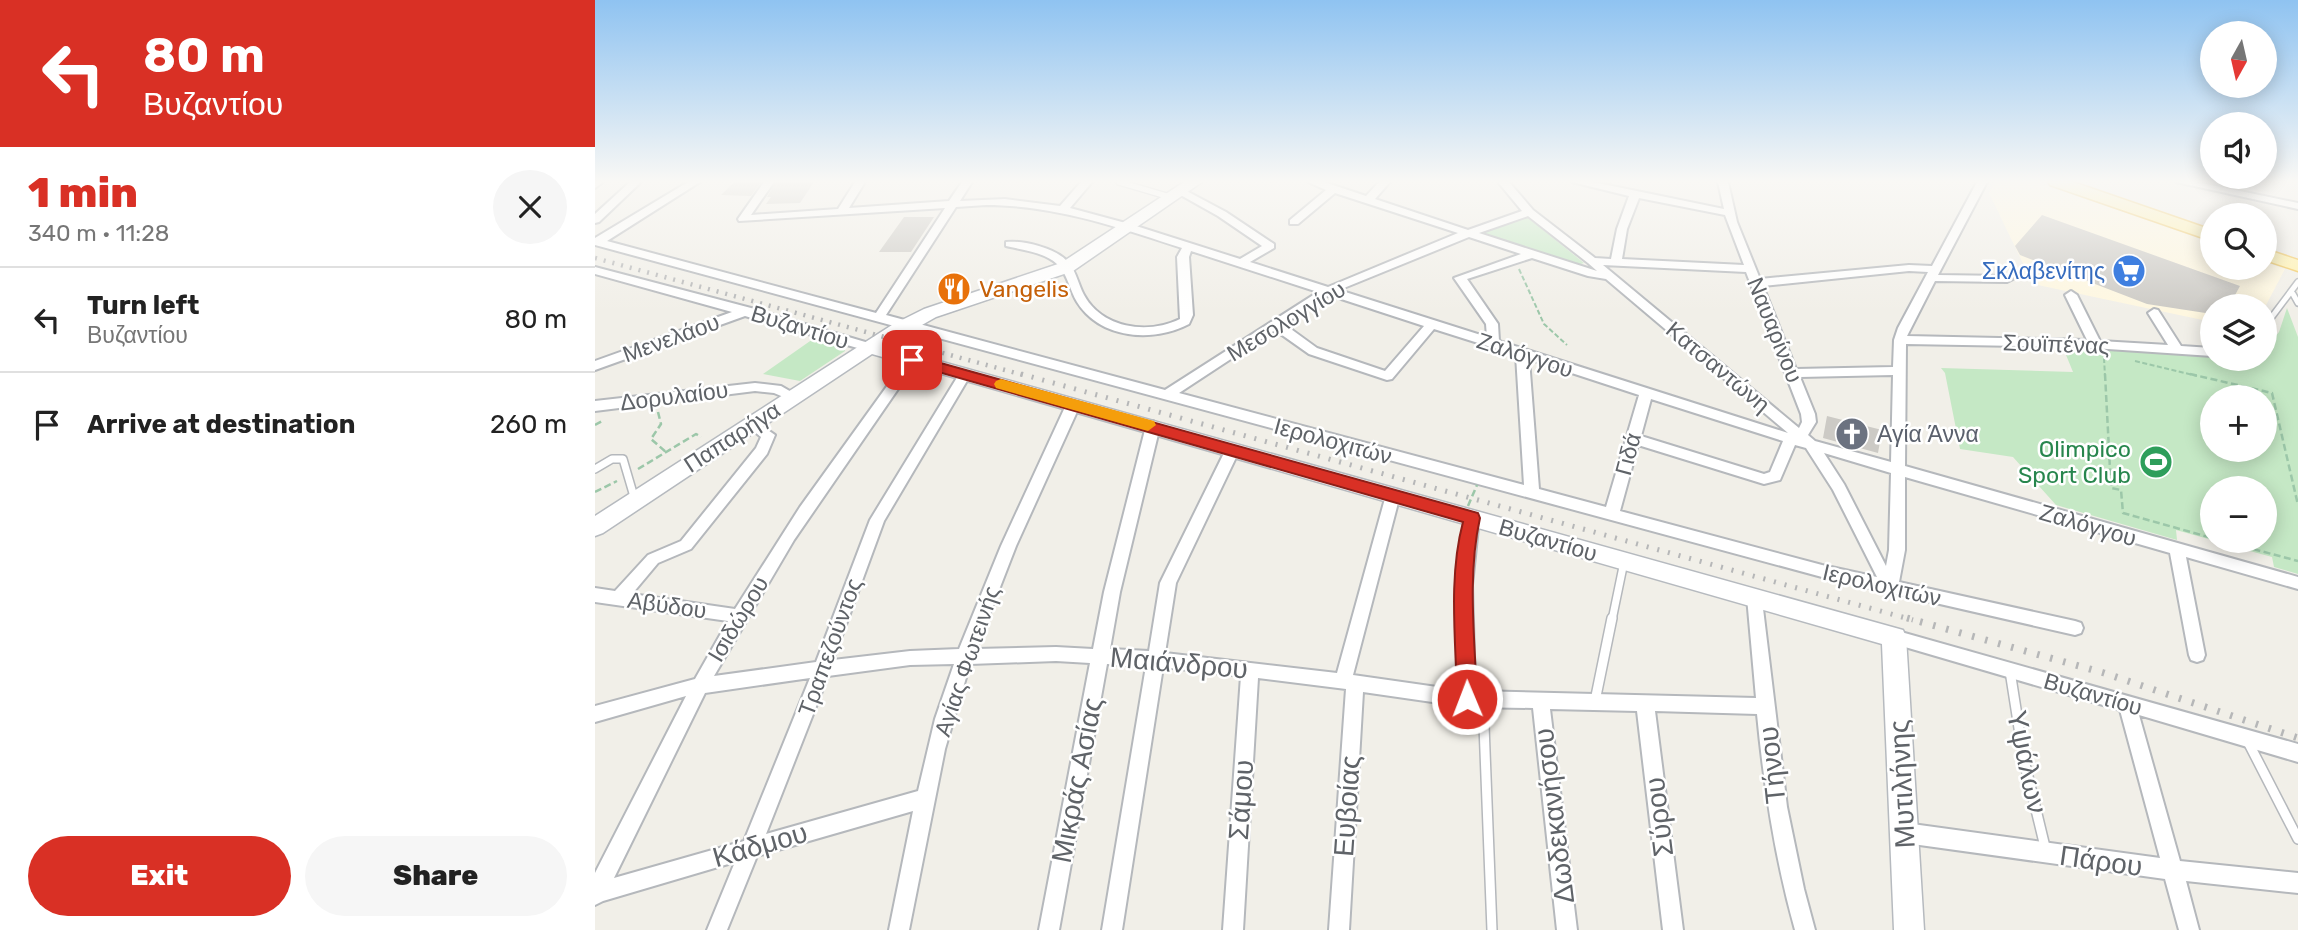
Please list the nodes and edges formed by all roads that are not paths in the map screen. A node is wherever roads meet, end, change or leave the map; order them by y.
1 (624, 225) edge
2 (940, 225) edge
3 (1239, 225) edge
4 (1446, 225) edge
5 (1491, 225) edge
6 (1546, 225) edge
7 (1623, 225) edge
8 (1735, 225) edge
9 (1959, 225) edge
10 (2181, 225) edge
11 (1129, 226) joint
12 (2200, 232) edge
13 (1469, 233) junction
14 (597, 242) edge
15 (1010, 244) dead end
16 (2277, 245) edge
17 (1188, 246) junction
18 (2298, 252) edge
19 (1532, 254) junction
20 (2277, 258) edge
21 (1592, 261) junction
22 (1616, 262) junction
23 (1241, 263) junction
24 (2298, 266) edge
25 (1067, 267) junction
26 (1751, 269) junction
27 (595, 270) edge
28 (1933, 273) junction
29 (1611, 276) junction
30 (2007, 279) dead end
31 (2298, 282) edge
32 (1758, 283) junction
33 (1328, 291) junction
34 (2293, 293) junction
35 (2071, 295) dead end
36 (2298, 303) edge
37 (2277, 304) edge
38 (747, 311) junction
39 (2154, 313) dead end
40 (880, 316) junction
41 (1275, 324) junction
42 (905, 325) junction
43 (1431, 325) junction
44 (1900, 340) junction
45 (1493, 345) junction
46 (2096, 345) junction
47 (868, 347) junction
48 (2177, 350) junction
49 (2200, 351) edge
50 (1522, 354) junction
51 (912, 360) junction
52 (595, 366) edge
53 (1899, 371) junction
54 (1793, 373) junction
55 (965, 374) junction
56 (1646, 393) junction
57 (1165, 396) junction
58 (793, 397) junction
59 (1073, 405) junction
60 (599, 411) edge
61 (752, 424) junction
62 (1153, 426) junction
63 (1632, 438) junction
64 (1801, 440) junction
65 (1233, 449) junction
66 (595, 469) edge
67 (1898, 471) junction
68 (1532, 494) junction
69 (1393, 495) junction
70 (635, 501) junction
71 (1470, 512) junction
72 (1611, 515) junction
73 (595, 527) edge
74 (2177, 550) junction
75 (1624, 561) junction
76 (2298, 583) edge
77 (1891, 588) junction
78 (595, 595) edge
79 (1755, 597) junction
80 (619, 598) junction
81 (739, 616) junction
82 (2075, 628) dead end
83 (1894, 637) junction
84 (2197, 655) dead end
85 (966, 656) junction
86 (1101, 656) junction
87 (1156, 659) junction
88 (822, 669) junction
89 (1250, 670) junction
90 (2010, 670) junction
91 (1349, 682) junction
92 (698, 686) junction
93 (1475, 699) junction
94 (1541, 702) junction
95 (1595, 703) junction
96 (2127, 703) junction
97 (1645, 705) junction
98 (1766, 706) junction
99 (595, 714) edge
100 (2246, 737) junction
101 (2298, 753) edge
102 (926, 798) junction
103 (1905, 832) junction
104 (2298, 839) edge
105 (750, 848) junction
106 (2047, 853) junction
107 (2172, 870) junction
108 (2298, 883) edge
109 (595, 894) edge
110 (717, 930) edge
111 (899, 930) edge
112 (1049, 930) edge
113 (1112, 930) edge
114 (1233, 930) edge
115 (1339, 930) edge
116 (1492, 930) edge
117 (1567, 930) edge
118 (1673, 930) edge
119 (1805, 930) edge
120 (1909, 930) edge
121 (2189, 930) edge

1 - 14 street
2 - 40 street
3 - 23 street
4 - 13 street
5 - 13 street, Μεσολογγίου
6 - 21 street, Κατσαντώνη
7 - 22 street
8 - 26 street, Ναυαρίνου
9 - 28 street
10 - 12 main road
11 - 17 street, Ζαλόγγου
11 - 25 street
13 - 19 street
13 - 33 street, Μεσολογγίου
14 - 40 street, Ιερολοχιτών
15 - 25 street
16 - 18 main road
17 - 23 street, Ζαλόγγου
17 - 25 street
19 - 29 street
19 - 45 street
20 - 24 main road
21 - 22 street
21 - 29 street, Κατσαντώνη
22 - 26 street
23 - 33 street, Ζαλόγγου
25 - 42 street, Παπαρήγα
26 - 32 street, Ναυαρίνου
27 - 38 street, Βυζαντίου
28 - 30 street
28 - 32 street
28 - 44 street
29 - 64 street, Κατσαντώνη
31 - 34 lane
32 - 54 street, Ναυαρίνου
33 - 41 street, Μεσολογγίου
33 - 43 street, Ζαλόγγου
34 - 36 lane
34 - 37 lane
35 - 46 street
38 - 47 street, Βυζαντίου
38 - 52 street, Μενελάου
39 - 48 street
40 - 42 street, Ιερολοχιτών
41 - 43 street
41 - 57 street, Μεσολογγίου
42 - 47 street, Παπαρήγα
42 - 57 street, Ιερολοχιτών
43 - 45 street, Ζαλόγγου
44 - 46 street, Σουϊπένας
44 - 53 street
45 - 50 street, Ζαλόγγου
46 - 48 street, Σουϊπένας
47 - 51 street, Βυζαντίου
47 - 58 street, Παπαρήγα
48 - 49 street, Σουϊπένας
50 - 56 street, Ζαλόγγου
50 - 68 street
51 - 55 street, Βυζαντίου
51 - 81 street, Ισιδώρου
53 - 54 street
53 - 67 street
54 - 64 street, Ναυαρίνου
55 - 59 street, Βυζαντίου
55 - 88 street, Τραπεζούντος
56 - 63 street, Γιδά
56 - 64 street, Ζαλόγγου
57 - 68 street, Ιερολοχιτών
58 - 60 street, Δορυλαίου
58 - 61 street, Παπαρήγα
59 - 62 street, Βυζαντίου
59 - 85 street, Αγίας Φωτεινής
61 - 70 street, Παπαρήγα
61 - 80 street
62 - 65 street, Βυζαντίου
62 - 86 street, Μικράς Ασίας
63 - 64 street, Ναυαρίνου
63 - 72 street, Γιδά
64 - 67 street, Ζαλόγγου
64 - 77 street, Κατσαντώνη
65 - 69 street, Βυζαντίου
65 - 87 street
66 - 70 lane
67 - 74 street, Ζαλόγγου
67 - 77 street
68 - 72 street, Ιερολοχιτών
69 - 71 street, Βυζαντίου
69 - 91 street, Ευβοίας
70 - 73 street, Παπαρήγα
71 - 75 street, Βυζαντίου
71 - 93 street
72 - 77 street, Ιερολοχιτών
74 - 76 street, Ζαλόγγου
74 - 84 street
75 - 79 street, Βυζαντίου
75 - 95 lane
77 - 82 street, Ιερολοχιτών
78 - 80 street, Αβύδου
79 - 83 street, Βυζαντίου
79 - 98 street, Τήνου
80 - 81 street, Αβύδου
81 - 92 street, Ισιδώρου
83 - 90 street, Βυζαντίου
83 - 103 street, Μυτιλήνης
85 - 86 street, Μαιάνδρου
85 - 88 street, Μαιάνδρου
85 - 102 street, Αγίας Φωτεινής
86 - 87 street, Μαιάνδρου
86 - 112 street, Μικράς Ασίας
87 - 89 street, Μαιάνδρου
87 - 113 street
88 - 92 street, Μαιάνδρου
88 - 105 street, Τραπεζούντος
89 - 91 street, Μαιάνδρου
89 - 114 street, Σάμου
90 - 96 street, Βυζαντίου
90 - 106 lane, Υψάλων
91 - 93 street, Μαιάνδρου
91 - 115 street, Ευβοίας
92 - 99 street, Μαιάνδρου
92 - 109 street, Ισιδώρου
93 - 94 street, Μαιάνδρου
93 - 116 lane
94 - 95 street, Μαιάνδρου
94 - 117 street, Δωδεκανήσου
95 - 97 street, Μαιάνδρου
96 - 100 street, Βυζαντίου
96 - 107 street
97 - 98 street, Μαιάνδρου
97 - 118 street, Σύρου
98 - 119 street, Τήνου
100 - 101 street, Βυζαντίου
100 - 104 lane
102 - 105 street, Κάδμου
102 - 111 street, Αγίας Φωτεινής
103 - 106 street, Πάρου
103 - 120 street, Μυτιλήνης
105 - 109 street, Κάδμου
105 - 110 street, Τραπεζούντος
106 - 107 street, Πάρου
107 - 108 street, Πάρου
107 - 121 street

